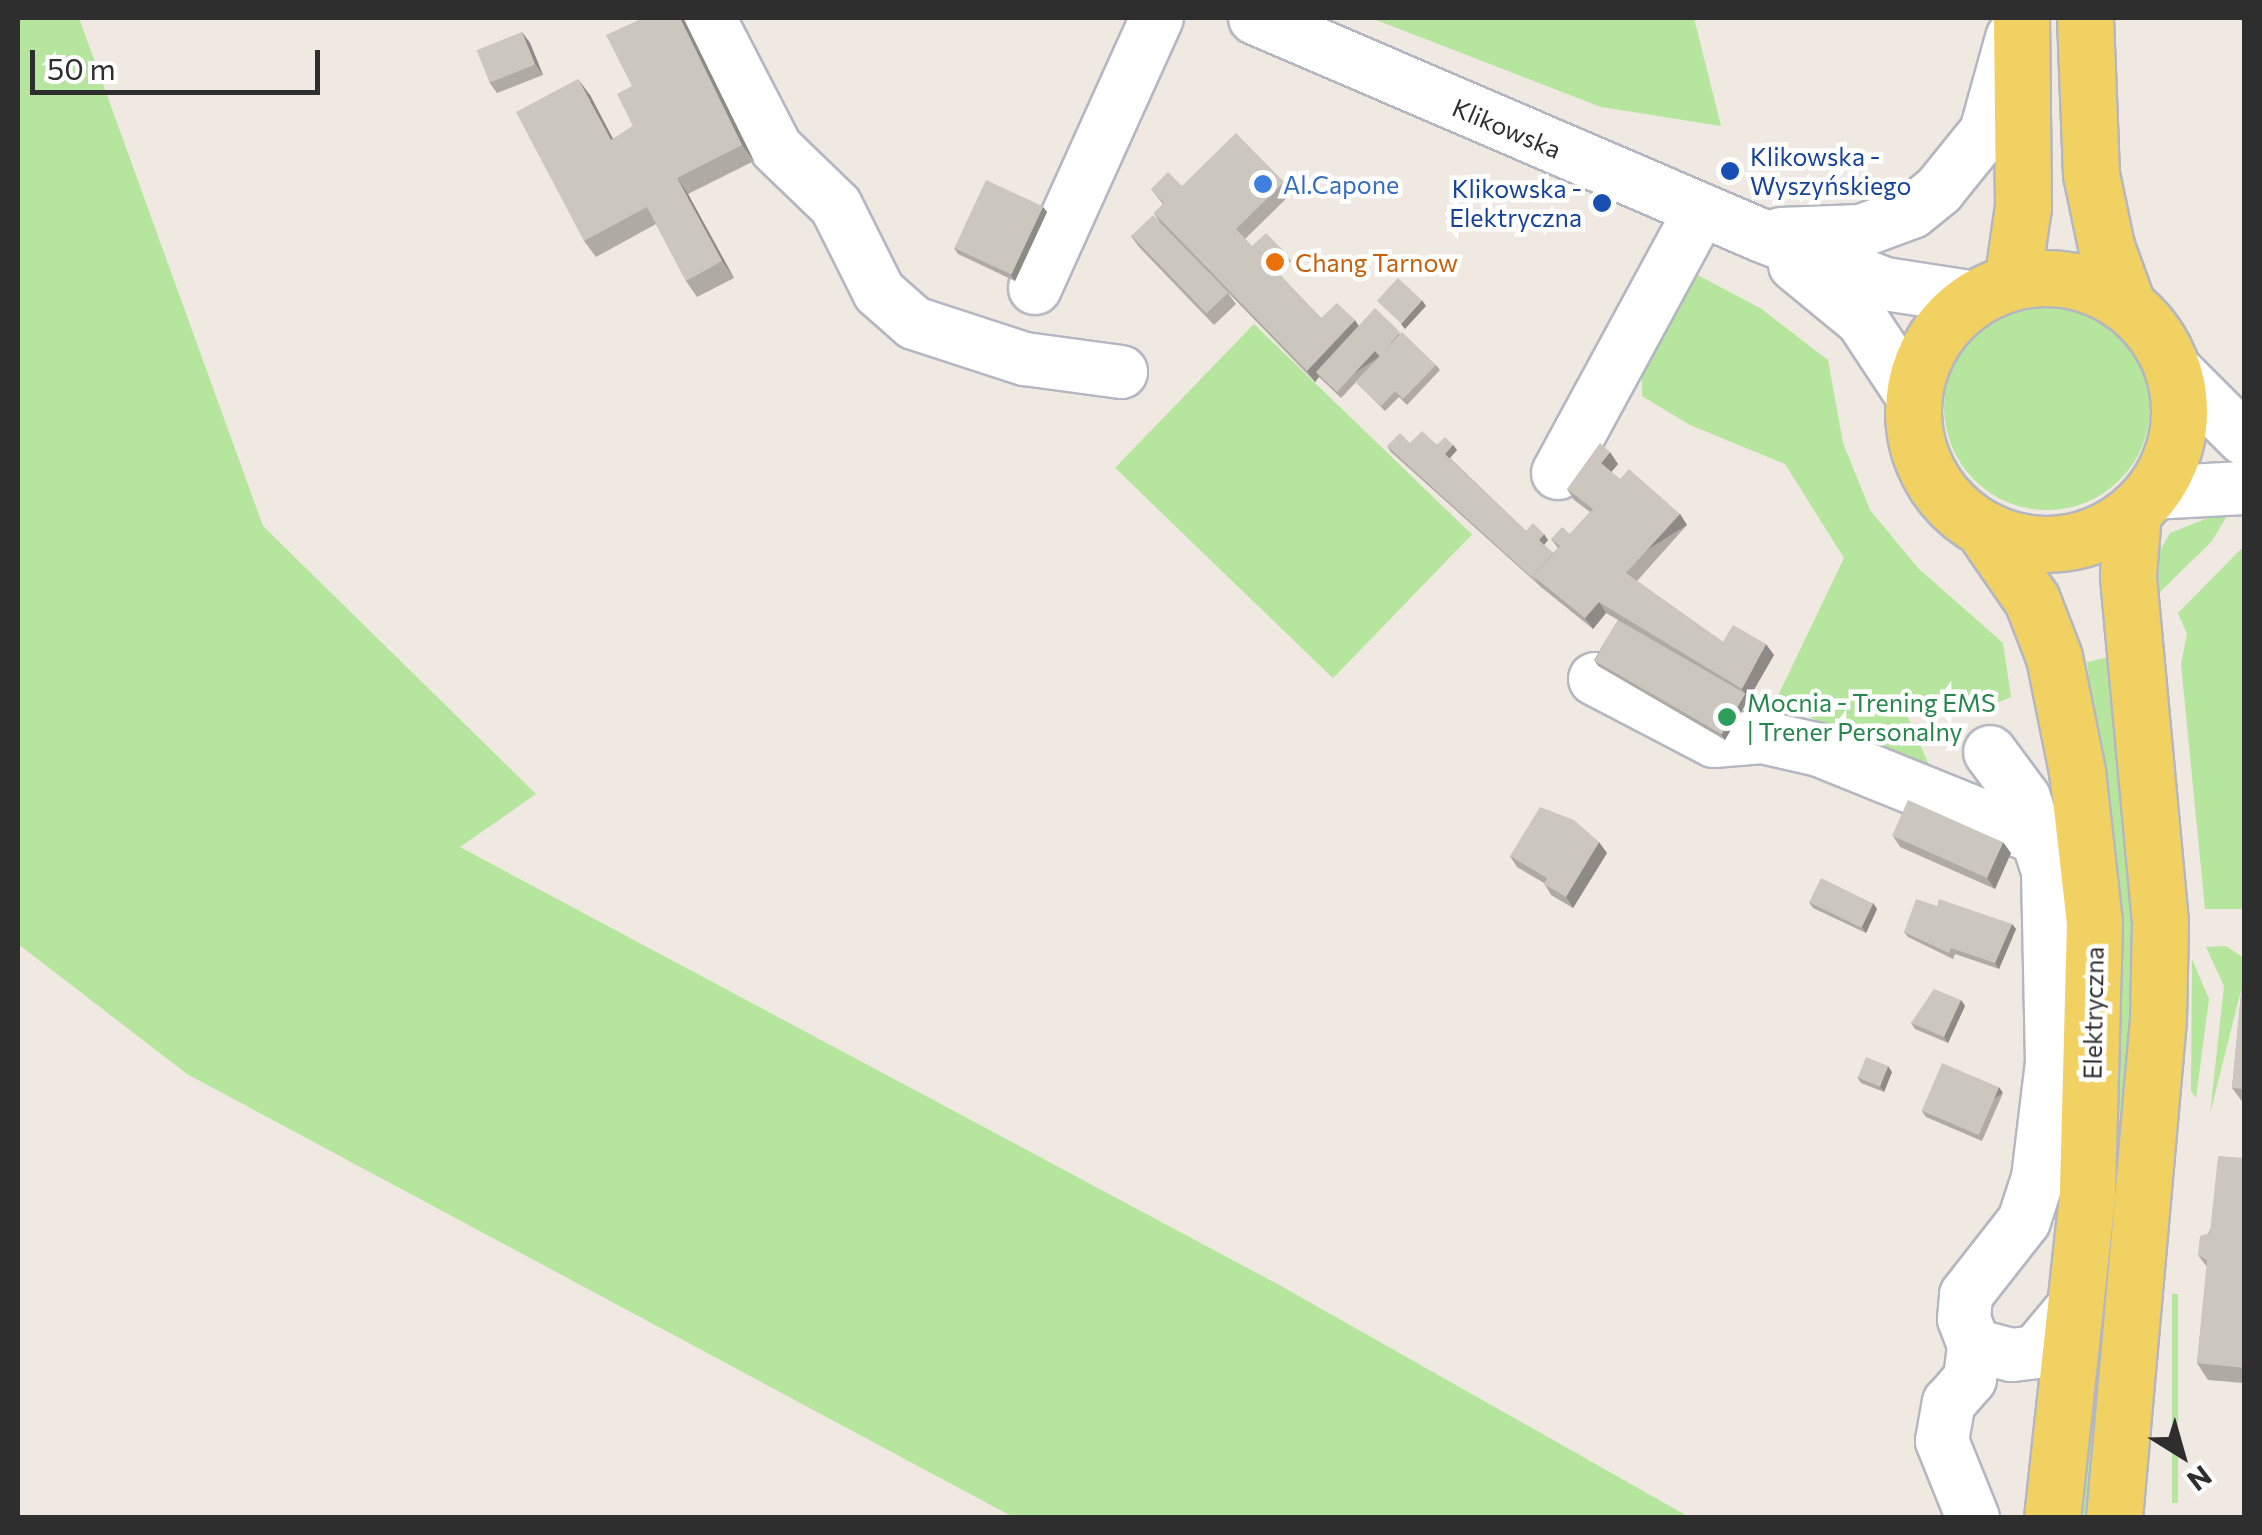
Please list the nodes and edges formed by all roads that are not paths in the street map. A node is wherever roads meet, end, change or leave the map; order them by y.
1 (709, 18) edge
2 (1157, 18) edge
3 (1256, 18) edge
4 (2019, 18) edge
5 (2084, 18) edge
6 (1701, 210) junction
7 (1760, 235) junction
8 (1035, 288) dead end
9 (1994, 290) junction
10 (2126, 304) junction
11 (2173, 368) junction
12 (1121, 372) dead end
13 (1913, 396) junction
14 (2244, 439) edge
15 (1558, 473) dead end
16 (2244, 488) edge
17 (2142, 503) junction
18 (1983, 529) junction
19 (1595, 679) dead end
20 (1990, 752) dead end
21 (2042, 840) junction
22 (2076, 1304) junction
23 (1972, 1362) junction
24 (2062, 1415) junction
25 (1974, 1518) edge
26 (2052, 1518) edge
27 (2114, 1518) edge

1 - 12 street
2 - 8 street
3 - 6 street, Klikowska
4 - 7 street
4 - 9 main road
5 - 10 main road
6 - 7 street, Klikowska
6 - 15 street
7 - 9 street, Klikowska
7 - 13 street, Klikowska
9 - 10 main road
9 - 13 main road
10 - 11 main road
11 - 14 street
11 - 17 main road
13 - 18 main road
16 - 17 street
17 - 18 main road
17 - 27 main road
18 - 22 main road, Elektryczna
19 - 21 street
20 - 21 street
21 - 23 street
22 - 23 street
22 - 24 main road, Elektryczna
23 - 24 street
23 - 25 street
24 - 26 main road, Elektryczna

